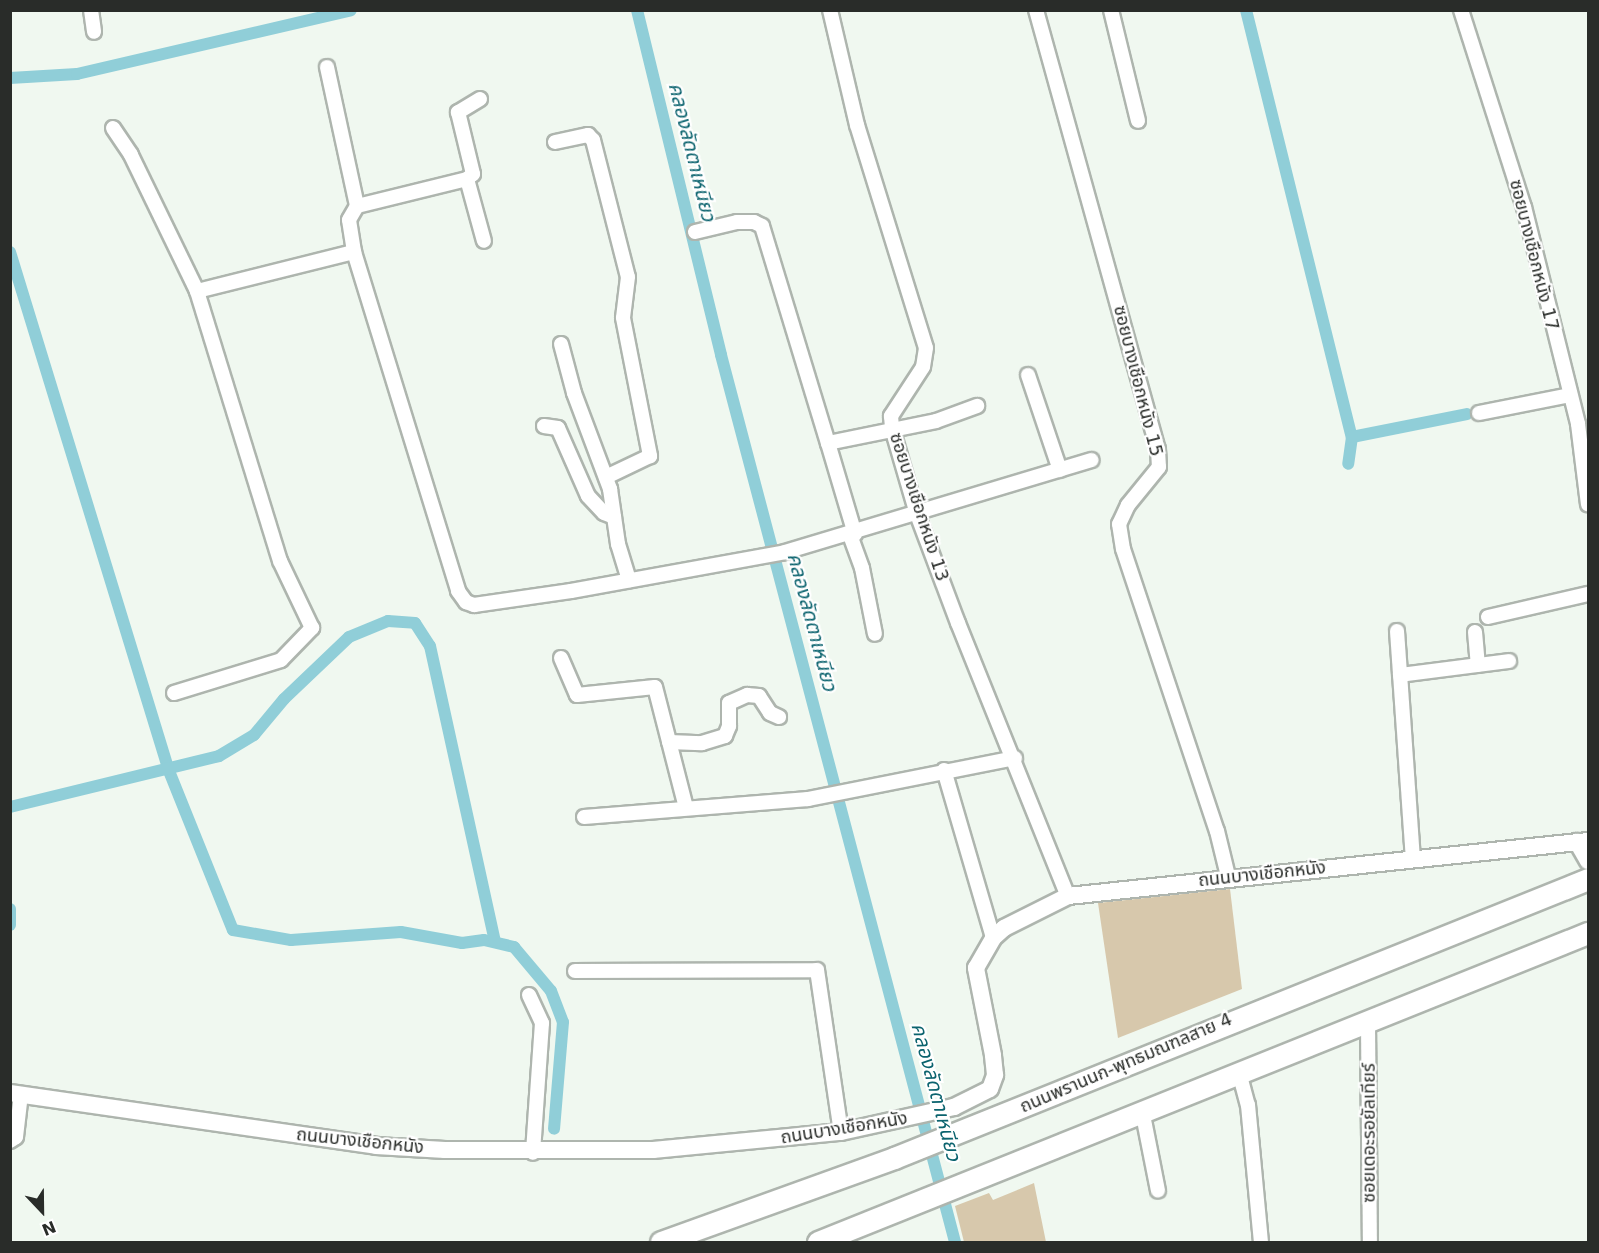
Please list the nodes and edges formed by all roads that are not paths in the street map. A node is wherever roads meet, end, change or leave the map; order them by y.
1 (91, 10) edge
2 (830, 10) edge
3 (1036, 10) edge
4 (1112, 10) edge
5 (1461, 10) edge
6 (94, 32) dead end
7 (327, 67) dead end
8 (480, 99) dead end
9 (1138, 122) dead end
10 (113, 128) dead end
11 (555, 142) dead end
12 (467, 179) junction
13 (357, 206) junction
14 (695, 232) dead end
15 (484, 241) dead end
16 (354, 252) junction
17 (196, 291) junction
18 (561, 344) dead end
19 (1028, 375) dead end
20 (1570, 395) junction
21 (977, 406) dead end
22 (1479, 413) dead end
23 (544, 426) dead end
24 (892, 428) junction
25 (828, 443) junction
26 (1091, 460) dead end
27 (1060, 470) junction
28 (1588, 473) edge
29 (606, 477) junction
30 (1588, 504) edge
31 (917, 514) junction
32 (614, 517) junction
33 (852, 534) junction
34 (629, 580) junction
35 (1588, 594) edge
36 (1488, 617) dead end
37 (1397, 631) dead end
38 (1475, 632) dead end
39 (875, 634) dead end
40 (561, 658) dead end
41 (1509, 661) dead end
42 (1478, 665) junction
43 (1400, 675) junction
44 (174, 693) dead end
45 (779, 717) dead end
46 (669, 742) junction
47 (1014, 758) junction
48 (944, 770) junction
49 (686, 808) junction
50 (584, 818) dead end
51 (1583, 841) edge
52 (1413, 859) junction
53 (1588, 861) edge
54 (1228, 876) junction
55 (1588, 879) edge
56 (1068, 896) junction
57 (1588, 933) edge
58 (993, 938) junction
59 (1588, 939) edge
60 (1542, 951) junction
61 (575, 971) dead end
62 (529, 995) dead end
63 (1368, 1024) junction
64 (1240, 1076) junction
65 (16, 1093) edge
66 (1143, 1115) junction
67 (841, 1132) junction
68 (10, 1141) edge
69 (533, 1152) junction
70 (1158, 1191) dead end
71 (661, 1242) edge
72 (818, 1242) edge
73 (1261, 1242) edge
74 (1370, 1242) edge

1 - 6 street
2 - 24 street, ซอยบางเชือกหนัง 13
3 - 54 street, ซอยบางเชือกหนัง 15
4 - 9 street
5 - 20 street, ซอยบางเชือกหนัง 17
7 - 13 street
8 - 12 street
10 - 17 street
11 - 29 street
12 - 13 street
12 - 15 street
13 - 16 street
14 - 25 street
16 - 17 street
16 - 34 street
17 - 44 street
18 - 29 street
19 - 27 street
20 - 22 street
20 - 28 street, ซอยบางเชือกหนัง 17
21 - 24 street
23 - 32 street
24 - 25 street
24 - 31 street, ซอยบางเชือกหนัง 13
25 - 33 street
26 - 27 street
27 - 31 street
28 - 30 street, ซอยบางเชือกหนัง 17
29 - 32 street
31 - 33 street
31 - 47 street, ซอยบางเชือกหนัง 13
32 - 34 street
33 - 34 street
33 - 39 street
35 - 36 street
37 - 43 street
38 - 42 street
40 - 46 street
41 - 42 street
42 - 43 street
43 - 52 street
45 - 46 street
46 - 49 street
47 - 48 street
47 - 56 street, ซอยบางเชือกหนัง 13
48 - 49 street
48 - 58 street
49 - 50 street
51 - 52 street, ถนนบางเชือกหนัง
51 - 53 street, ถนนบางเชือกหนัง
52 - 54 street, ถนนบางเชือกหนัง
54 - 56 street, ถนนบางเชือกหนัง
55 - 71 main road, ถนนพรานนก-พุทธมณฑลสาย 4
56 - 58 street, ถนนบางเชือกหนัง
57 - 60 main road
58 - 67 street, ถนนบางเชือกหนัง
59 - 60 main road
60 - 63 main road
61 - 67 street
62 - 69 street
63 - 64 main road
63 - 74 street, ซอยเดอะรอยัลเทียร์
64 - 66 main road
64 - 73 street
65 - 68 street
65 - 69 street, ถนนบางเชือกหนัง
66 - 70 street
66 - 72 main road
67 - 69 street, ถนนบางเชือกหนัง

